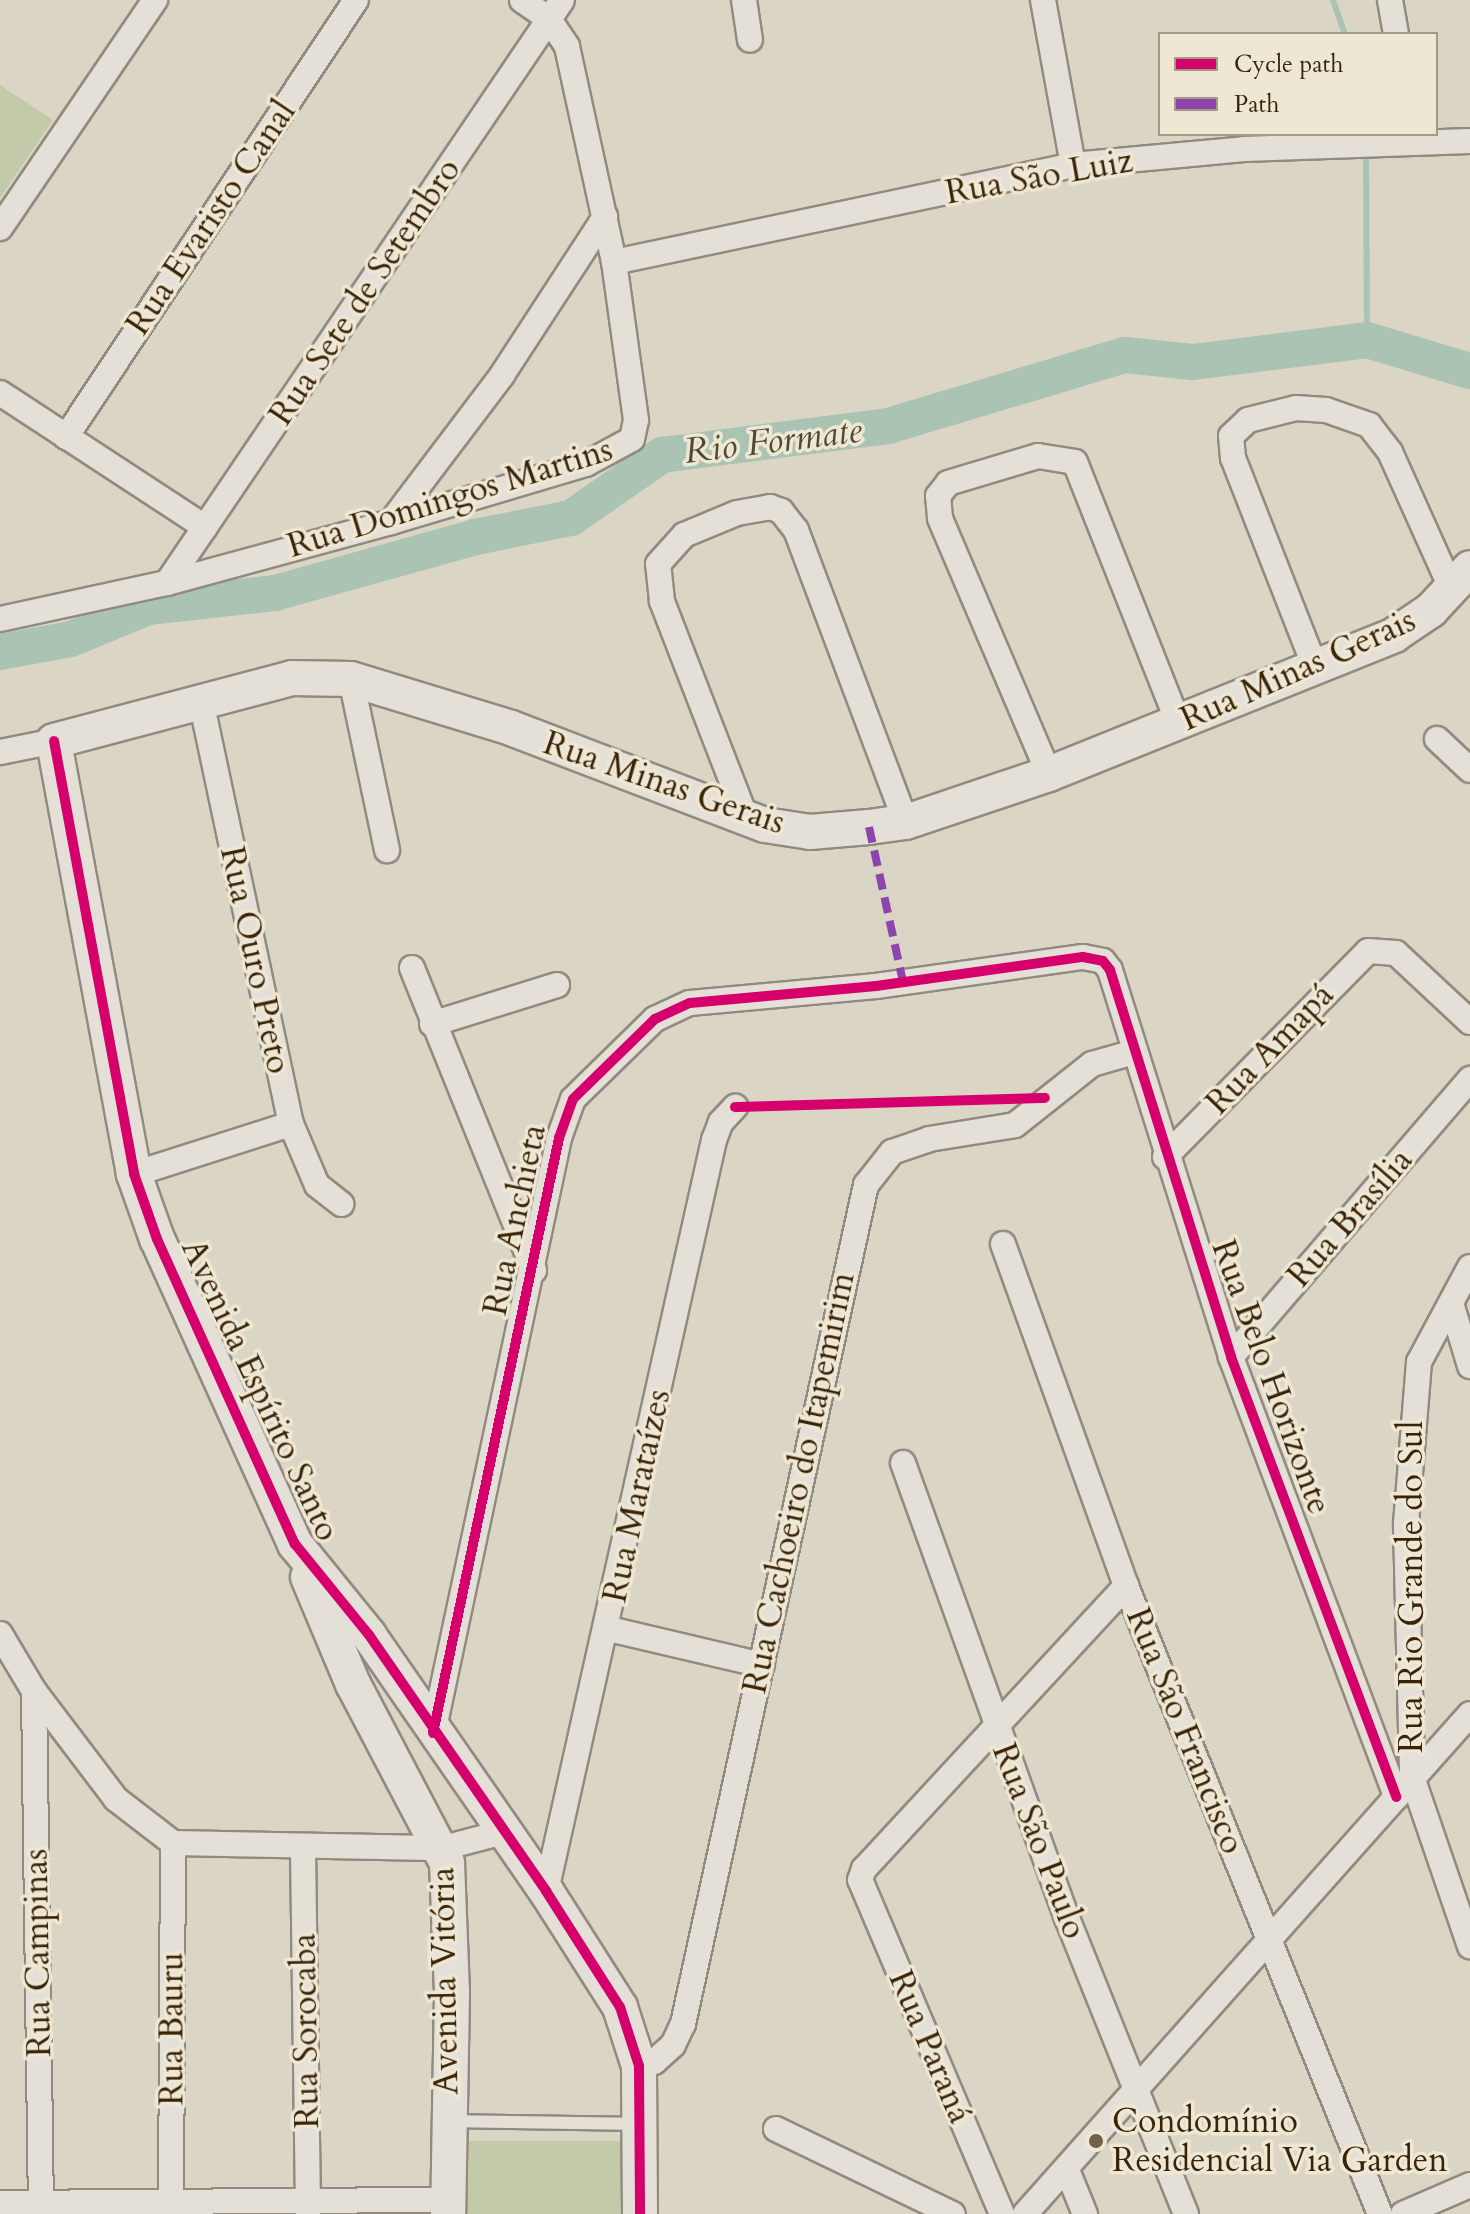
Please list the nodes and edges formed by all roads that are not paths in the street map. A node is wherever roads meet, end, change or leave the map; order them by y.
1 (155, 0) edge
2 (356, 0) edge
3 (522, 0) edge
4 (744, 0) edge
5 (1043, 0) edge
6 (1390, 0) edge
7 (555, 9) edge
8 (1396, 32) edge
9 (750, 40) dead end
10 (1413, 139) edge
11 (1470, 141) edge
12 (1073, 165) junction
13 (605, 217) junction
14 (0, 228) edge
15 (614, 262) junction
16 (0, 393) edge
17 (66, 437) junction
18 (391, 522) junction
19 (205, 527) junction
20 (1461, 578) edge
21 (167, 583) junction
22 (0, 619) edge
23 (1315, 667) junction
24 (351, 679) junction
25 (201, 701) junction
26 (1178, 722) junction
27 (1437, 739) dead end
28 (54, 741) junction
29 (0, 752) edge
30 (1470, 770) edge
31 (1049, 774) junction
32 (746, 818) junction
33 (906, 822) junction
34 (387, 850) dead end
35 (412, 968) dead end
36 (1110, 970) joint
37 (557, 985) dead end
38 (1470, 1022) edge
39 (432, 1024) junction
40 (1134, 1052) junction
41 (1470, 1079) edge
42 (735, 1107) dead end
43 (291, 1124) junction
44 (1165, 1157) junction
45 (134, 1174) junction
46 (341, 1204) dead end
47 (1003, 1244) dead end
48 (1470, 1267) edge
49 (534, 1271) junction
50 (1451, 1303) junction
51 (1231, 1357) junction
52 (1470, 1366) edge
53 (903, 1463) dead end
54 (295, 1544) junction
55 (1126, 1586) junction
56 (609, 1629) junction
57 (0, 1634) edge
58 (369, 1635) junction
59 (340, 1657) junction
60 (762, 1665) junction
61 (34, 1691) junction
62 (1470, 1714) edge
63 (996, 1726) junction
64 (433, 1733) junction
65 (1412, 1777) junction
66 (1396, 1797) junction
67 (504, 1832) junction
68 (173, 1843) junction
69 (443, 1848) junction
70 (303, 1849) junction
71 (546, 1891) junction
72 (1268, 1936) junction
73 (1470, 1946) edge
74 (639, 2066) junction
75 (1139, 2090) junction
76 (447, 2121) junction
77 (639, 2124) junction
78 (776, 2129) dead end
79 (1067, 2170) junction
80 (1470, 2185) edge
81 (0, 2203) edge
82 (308, 2207) edge
83 (448, 2207) edge
84 (41, 2208) edge
85 (171, 2208) edge
86 (640, 2214) edge
87 (953, 2214) edge
88 (1002, 2214) edge
89 (1025, 2214) edge
90 (1085, 2214) edge
91 (1186, 2214) edge
92 (1380, 2214) edge
93 (1403, 2214) edge

1 - 14 street
2 - 17 street, Rua Evaristo Canal
3 - 7 street, Rua Domingos Martins
4 - 9 street
5 - 12 street
6 - 8 street
7 - 13 street, Rua Domingos Martins
7 - 19 street, Rua Sete de Setembro
10 - 11 street, Rua São Luiz
10 - 12 street, Rua São Luiz
12 - 15 street, Rua São Luiz
13 - 15 street, Rua Domingos Martins
13 - 18 street
15 - 18 street, Rua Domingos Martins
16 - 17 street
17 - 19 street
18 - 21 street, Rua Domingos Martins
19 - 21 street, Rua Sete de Setembro
20 - 23 street, Rua Minas Gerais
20 - 23 street
21 - 22 street, Rua Domingos Martins
23 - 26 street, Rua Minas Gerais
24 - 25 street, Rua Minas Gerais
24 - 32 street, Rua Minas Gerais
24 - 34 street
25 - 28 street, Rua Minas Gerais
25 - 43 street, Rua Ouro Preto
26 - 31 street, Rua Minas Gerais
26 - 31 street
27 - 30 street
28 - 29 street
28 - 45 street, Avenida Espírito Santo
31 - 33 street, Rua Minas Gerais
32 - 33 street, Rua Minas Gerais
32 - 33 street
35 - 39 street
36 - 40 street, Rua Belo Horizonte
36 - 49 street, Rua Anchieta
37 - 39 street
38 - 44 street, Rua Amapá
39 - 49 street
40 - 44 street, Rua Belo Horizonte
40 - 60 street, Rua Cachoeiro do Itapemirim
41 - 51 street, Rua Brasília
42 - 56 street, Rua Marataízes
43 - 45 street
43 - 46 street, Rua Ouro Preto
44 - 51 street, Rua Belo Horizonte
45 - 54 street, Avenida Espírito Santo
47 - 55 street, Rua São Francisco
48 - 50 street, Rua Rio Grande do Sul
49 - 64 street, Rua Anchieta
50 - 52 street
50 - 65 street, Rua Rio Grande do Sul
51 - 66 street, Rua Belo Horizonte
53 - 63 street, Rua São Paulo
54 - 58 street, Avenida Espírito Santo
54 - 59 street, Avenida Vitória
55 - 63 street
55 - 72 street, Rua São Francisco
56 - 60 street
56 - 71 street, Rua Marataízes
57 - 61 street
58 - 59 street
58 - 64 street, Avenida Espírito Santo
59 - 69 street, Avenida Vitória
60 - 74 street, Rua Cachoeiro do Itapemirim
61 - 68 street
61 - 84 street, Rua Campinas
62 - 65 street
63 - 75 street, Rua São Paulo
63 - 88 street, Rua Paraná
64 - 67 street, Avenida Espírito Santo
65 - 66 street
65 - 73 street
66 - 72 street
67 - 69 street
67 - 71 street, Avenida Espírito Santo
68 - 70 street
68 - 85 street, Rua Bauru
69 - 70 street
69 - 76 street, Avenida Vitória
70 - 82 street, Rua Sorocaba
71 - 74 street, Avenida Espírito Santo
72 - 75 street
72 - 92 street, Rua São Francisco
74 - 77 street, Avenida Espírito Santo
75 - 79 street
75 - 91 street, Rua São Paulo
76 - 77 lane
76 - 83 street, Avenida Vitória
77 - 86 street, Avenida Espírito Santo
78 - 87 street
79 - 89 street
79 - 90 street
80 - 93 street
81 - 84 street
82 - 83 street
82 - 85 street
84 - 85 street

